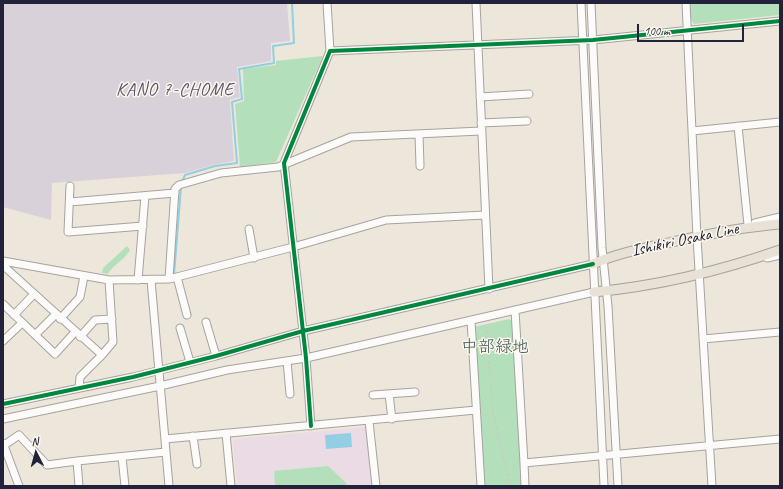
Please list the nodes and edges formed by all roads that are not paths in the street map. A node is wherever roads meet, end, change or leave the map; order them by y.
1 (327, 3) edge
2 (476, 3) edge
3 (581, 3) edge
4 (591, 3) edge
5 (686, 3) edge
6 (780, 21) edge
7 (687, 29) junction
8 (583, 40) junction
9 (593, 40) junction
10 (478, 45) junction
11 (330, 51) junction
12 (529, 94) dead end
13 (480, 97) junction
14 (527, 121) dead end
15 (780, 122) edge
16 (481, 123) junction
17 (738, 126) junction
18 (481, 131) junction
19 (692, 131) junction
20 (419, 134) junction
21 (284, 163) junction
22 (420, 166) dead end
23 (70, 186) dead end
24 (175, 193) junction
25 (145, 196) junction
26 (70, 202) junction
27 (485, 216) junction
28 (780, 217) edge
29 (780, 224) edge
30 (143, 226) junction
31 (745, 226) junction
32 (249, 229) dead end
33 (696, 237) junction
34 (293, 247) junction
35 (780, 250) edge
36 (780, 255) edge
37 (254, 258) junction
38 (603, 260) junction
39 (3, 262) edge
40 (593, 264) junction
41 (738, 265) junction
42 (699, 273) junction
43 (84, 276) junction
44 (177, 277) junction
45 (169, 279) junction
46 (109, 280) junction
47 (138, 280) junction
48 (151, 280) junction
49 (489, 289) junction
50 (606, 291) junction
51 (594, 292) junction
52 (34, 294) junction
53 (3, 304) edge
54 (515, 310) junction
55 (14, 315) junction
56 (187, 315) dead end
57 (58, 317) junction
58 (112, 319) junction
59 (471, 320) junction
60 (206, 322) dead end
61 (22, 323) junction
62 (180, 328) dead end
63 (303, 331) junction
64 (780, 332) edge
65 (78, 334) junction
66 (35, 335) junction
67 (703, 339) junction
68 (3, 341) edge
69 (102, 355) junction
70 (216, 356) junction
71 (306, 358) junction
72 (287, 360) junction
73 (190, 362) junction
74 (159, 370) junction
75 (160, 386) junction
76 (79, 388) junction
77 (414, 392) dead end
78 (290, 394) dead end
79 (389, 394) junction
80 (373, 395) dead end
81 (3, 404) edge
82 (476, 410) junction
83 (3, 419) edge
84 (392, 419) junction
85 (369, 421) junction
86 (311, 426) junction
87 (226, 433) junction
88 (193, 436) junction
89 (165, 439) junction
90 (780, 439) edge
91 (3, 445) edge
92 (711, 446) junction
93 (166, 452) junction
94 (616, 454) junction
95 (602, 456) junction
96 (122, 457) junction
97 (77, 461) junction
98 (524, 463) junction
99 (197, 464) dead end
100 (19, 486) edge
101 (79, 486) edge
102 (125, 486) edge
103 (169, 486) edge
104 (230, 486) edge
105 (376, 486) edge
106 (480, 486) edge
107 (525, 486) edge
108 (604, 486) edge
109 (618, 486) edge
110 (712, 486) edge

1 - 11 street
2 - 10 street
3 - 8 street
4 - 9 street
5 - 7 street
6 - 7 street
7 - 9 street
7 - 19 street
8 - 9 street
8 - 10 street
8 - 40 street
9 - 38 street
10 - 11 street
10 - 13 street
11 - 21 street
12 - 13 street
13 - 16 street
14 - 16 street
15 - 17 street
16 - 18 street
17 - 19 street
17 - 31 street
18 - 20 street
18 - 27 street
19 - 33 street
20 - 21 street
20 - 22 street
21 - 24 street
21 - 34 street
23 - 26 street
24 - 25 street
24 - 45 street
25 - 26 street
25 - 30 street
26 - 30 street
27 - 34 street
27 - 49 street
28 - 31 street
29 - 31 main road, Ishikiri Osaka Line
30 - 47 street
31 - 33 main road, Ishikiri Osaka Line
32 - 37 street
33 - 38 main road, Ishikiri Osaka Line
33 - 42 street
34 - 37 street
34 - 63 street
35 - 41 main road, Ishikiri Osaka Line
36 - 41 street
37 - 44 street
38 - 40 main road, Ishikiri Osaka Line
38 - 50 street
39 - 43 street
39 - 52 street
40 - 49 street
40 - 51 street
41 - 42 main road, Ishikiri Osaka Line
42 - 50 main road, Ishikiri Osaka Line
42 - 67 street
43 - 46 street
43 - 57 street
44 - 45 street
44 - 56 street
45 - 48 street
46 - 47 street
46 - 58 street
47 - 48 street
48 - 74 street
49 - 63 street
50 - 51 main road, Ishikiri Osaka Line
50 - 94 street
51 - 54 street
51 - 95 street
52 - 55 street
52 - 57 street
53 - 55 street
54 - 59 street
54 - 98 street
55 - 61 street
57 - 65 street
57 - 66 street
58 - 65 street
58 - 69 street
59 - 71 street
59 - 82 street
60 - 70 street
61 - 66 street
61 - 68 street
62 - 73 street
63 - 70 street
63 - 71 street
64 - 67 street
65 - 66 street
65 - 69 street
67 - 92 street
69 - 76 street
70 - 73 street
71 - 72 street
71 - 86 street
72 - 75 street
72 - 78 street
73 - 74 street
74 - 75 street
74 - 76 street
75 - 83 street
75 - 89 street
76 - 81 street
77 - 79 street
79 - 80 street
79 - 84 street
82 - 84 street
82 - 106 street
84 - 85 street
85 - 86 street
85 - 105 street
86 - 87 street
87 - 88 street
87 - 104 street
88 - 89 street
88 - 99 street
89 - 93 street
90 - 92 street
91 - 97 street
91 - 100 street
92 - 94 street
92 - 110 street
93 - 96 street
93 - 103 street
94 - 95 street
94 - 109 street
95 - 98 street
95 - 108 street
96 - 97 street
96 - 102 street
97 - 101 street
98 - 107 street

